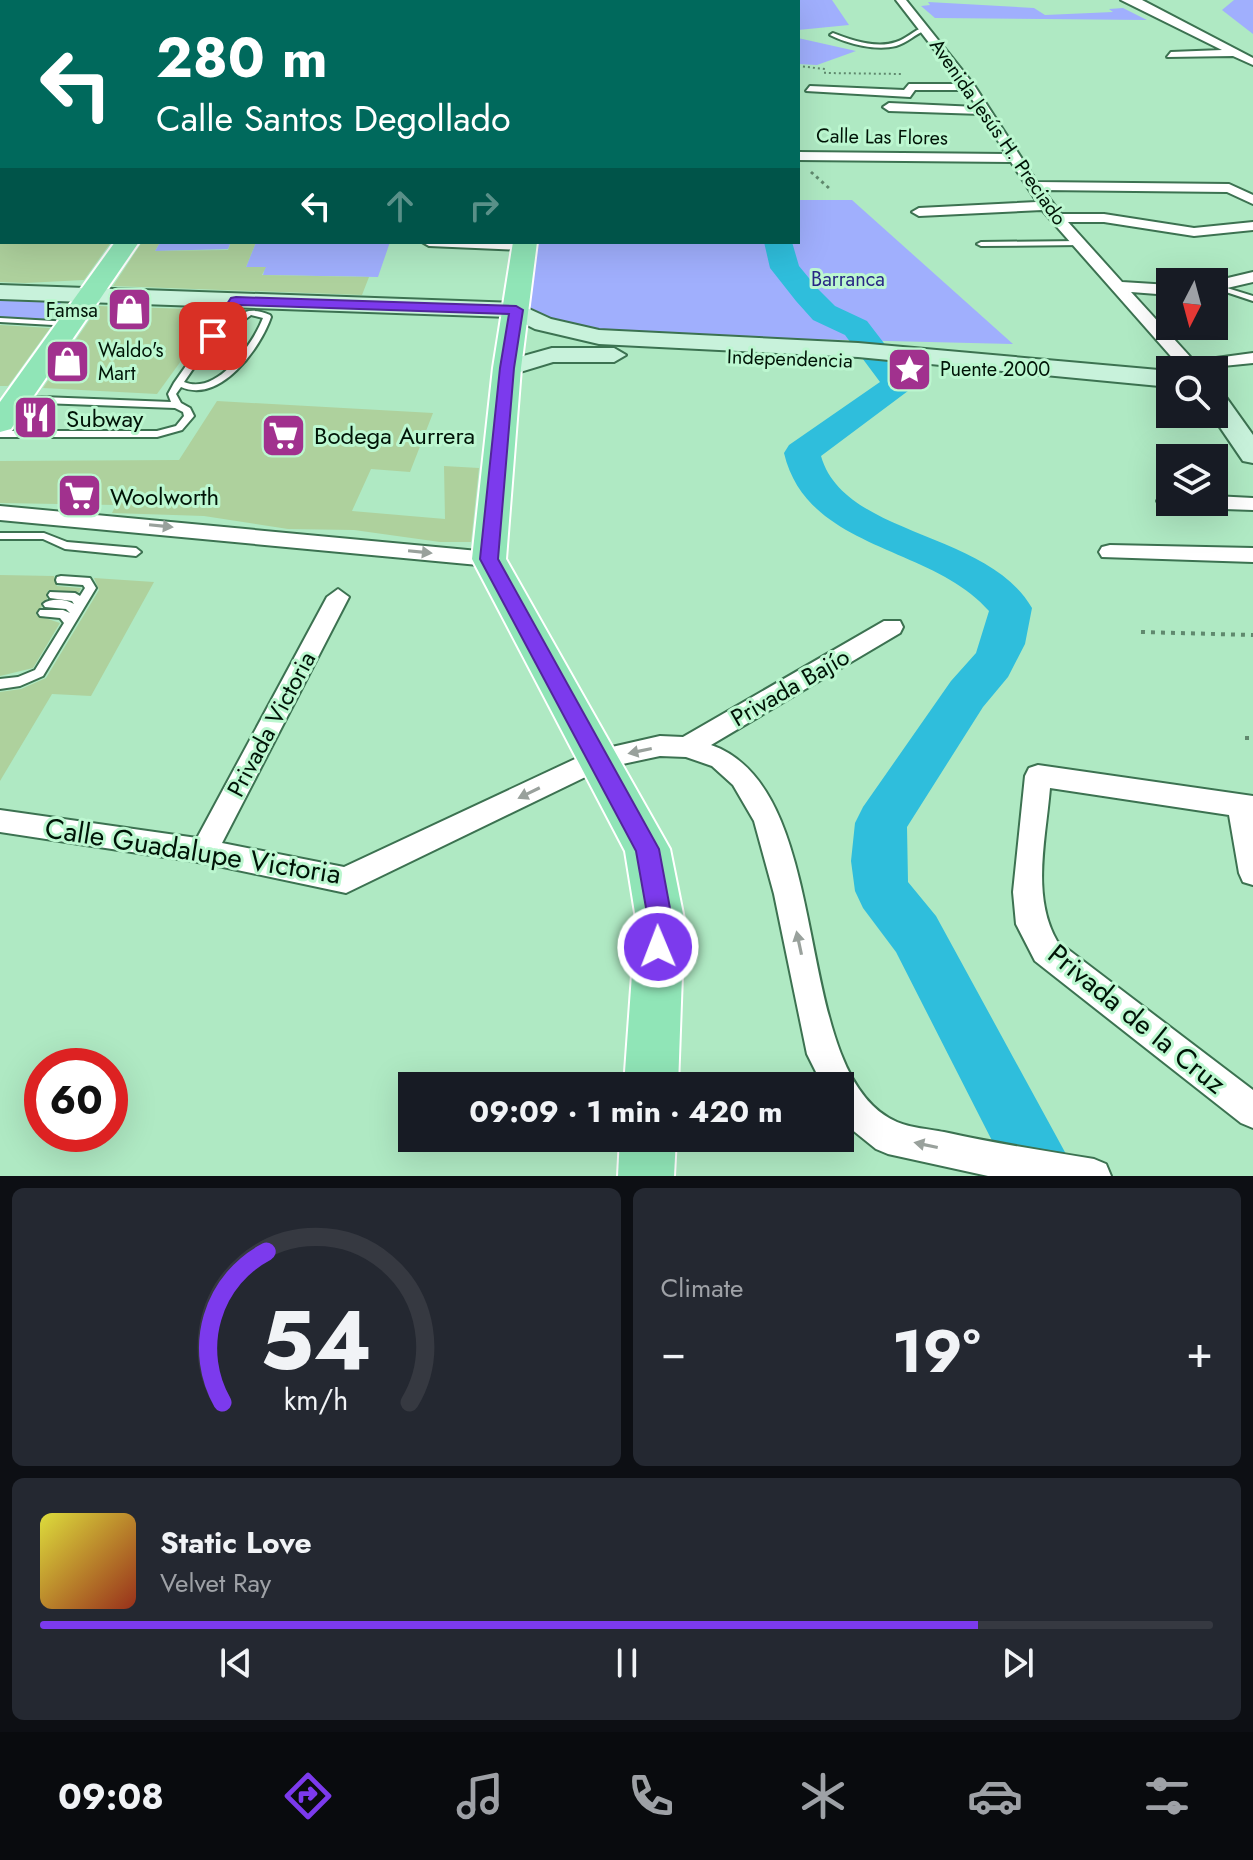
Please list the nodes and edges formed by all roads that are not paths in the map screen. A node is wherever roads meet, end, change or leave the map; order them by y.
1 (901, 0) edge
2 (1126, 0) edge
3 (1144, 1) edge
4 (924, 29) junction
5 (833, 35) dead end
6 (1232, 53) junction
7 (1171, 55) dead end
8 (1253, 62) edge
9 (970, 87) junction
10 (810, 89) dead end
11 (876, 106) dead end
12 (984, 111) junction
13 (800, 156) edge
14 (1013, 158) junction
15 (1033, 186) junction
16 (1253, 200) edge
17 (1046, 206) junction
18 (919, 212) dead end
19 (1057, 218) junction
20 (1253, 226) edge
21 (1079, 243) junction
22 (126, 244) edge
23 (525, 244) edge
24 (981, 244) dead end
25 (1253, 277) edge
26 (1228, 283) edge
27 (1118, 286) junction
28 (1156, 289) edge
29 (1228, 290) edge
30 (0, 292) edge
31 (92, 296) junction
32 (1253, 299) edge
33 (236, 301) junction
34 (516, 310) junction
35 (0, 320) edge
36 (71, 324) junction
37 (680, 349) junction
38 (1172, 356) edge
39 (1253, 358) edge
40 (196, 361) junction
41 (1228, 363) edge
42 (507, 368) junction
43 (1156, 375) edge
44 (1109, 379) junction
45 (178, 383) junction
46 (1156, 391) edge
47 (177, 405) junction
48 (7, 413) edge
49 (1228, 416) edge
50 (0, 434) edge
51 (1248, 441) edge
52 (1228, 503) edge
53 (1253, 504) edge
54 (0, 513) edge
55 (0, 536) edge
56 (136, 552) dead end
57 (1110, 552) dead end
58 (1253, 555) edge
59 (489, 559) junction
60 (53, 596) junction
61 (338, 597) dead end
62 (78, 608) junction
63 (892, 627) dead end
64 (0, 684) edge
65 (687, 747) junction
66 (599, 759) junction
67 (1247, 806) edge
68 (0, 821) edge
69 (204, 851) junction
70 (1253, 873) edge
71 (652, 1072) edge
72 (1253, 1111) edge
73 (647, 1152) edge
74 (646, 1176) edge
75 (1094, 1176) edge

1 - 4 street, Avenida Jesús H. Preciado
2 - 3 street
3 - 6 street
4 - 5 lane
4 - 9 street, Avenida Jesús H. Preciado
6 - 7 street
6 - 8 street
9 - 10 street
9 - 12 street, Avenida Jesús H. Preciado
11 - 12 street
12 - 14 street, Avenida Jesús H. Preciado
13 - 14 street, Calle Las Flores
14 - 15 street, Avenida Jesús H. Preciado
15 - 16 street
15 - 17 street, Avenida Jesús H. Preciado
17 - 18 street
17 - 19 street, Avenida Jesús H. Preciado
19 - 20 street
19 - 21 street, Avenida Jesús H. Preciado
21 - 24 lane
21 - 27 street, Avenida Jesús H. Preciado
22 - 31 main road
23 - 34 main road
25 - 26 street
27 - 28 street
27 - 38 street, Avenida Jesús H. Preciado
29 - 32 lane
30 - 31 street
31 - 33 street
31 - 36 main road
33 - 34 street
33 - 40 lane
34 - 37 street, Independencia
34 - 42 main road
35 - 36 lane
36 - 48 main road
37 - 42 street, Independencia
37 - 44 street, Independencia
39 - 41 street
40 - 45 lane
40 - 45 lane
42 - 59 main road
43 - 44 street, Independencia
44 - 46 street, Independencia
45 - 47 lane
47 - 48 lane
47 - 50 lane
49 - 51 street
52 - 53 street
54 -> 59 street
55 - 56 lane
57 - 58 street
59 - 66 main road
60 - 62 lane
60 - 62 lane
60 - 62 lane
61 - 69 street, Privada Victoria
62 - 64 lane
63 - 65 street, Privada Bajío
65 -> 66 street, Calle Guadalupe Victoria
75 -> 65 street
66 -> 69 street, Calle Guadalupe Victoria
66 - 71 main road
67 - 70 street
67 - 72 street, Privada de la Cruz
68 - 69 street, Calle Guadalupe Victoria
73 - 74 main road

